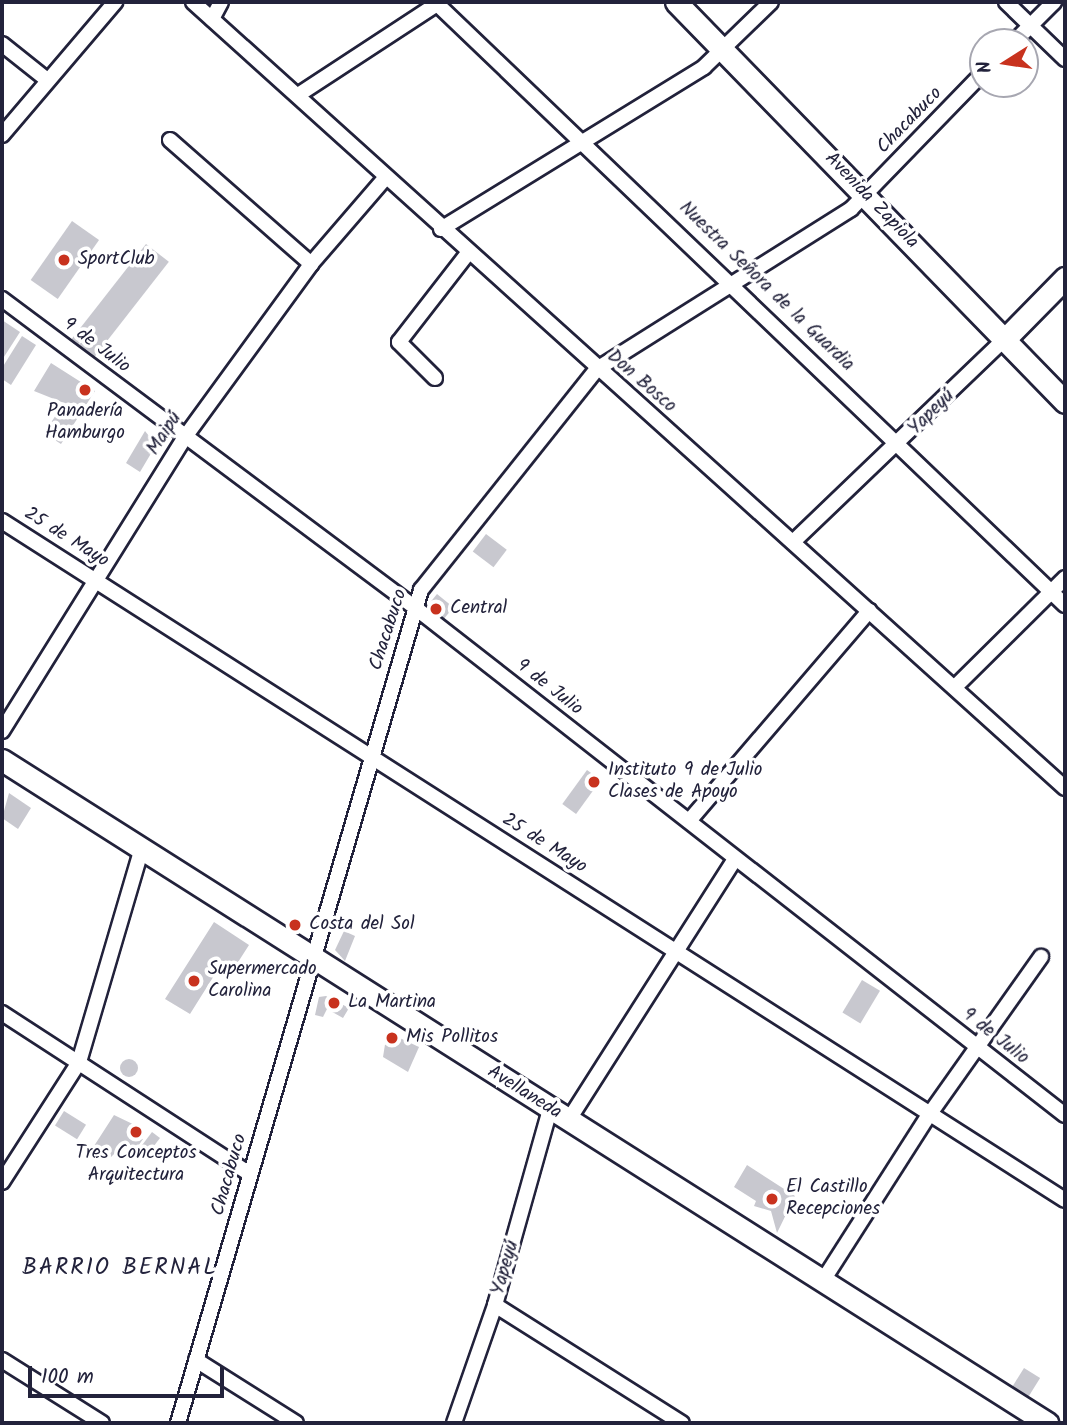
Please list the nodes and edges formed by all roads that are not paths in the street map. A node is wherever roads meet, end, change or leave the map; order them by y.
1 (115, 2) edge
2 (193, 2) edge
3 (221, 2) edge
4 (437, 2) edge
5 (676, 2) edge
6 (771, 2) edge
7 (1006, 2) edge
8 (1054, 2) edge
9 (212, 19) junction
10 (1030, 25) junction
11 (1027, 28) edge
12 (2, 44) edge
13 (729, 44) junction
14 (1065, 59) edge
15 (46, 79) junction
16 (969, 88) edge
17 (298, 94) junction
18 (2, 135) edge
19 (170, 140) dead end
20 (587, 142) junction
21 (386, 177) junction
22 (866, 195) junction
23 (441, 229) junction
24 (468, 253) junction
25 (311, 264) junction
26 (1065, 278) edge
27 (734, 282) junction
28 (2, 299) edge
29 (1005, 339) junction
30 (597, 369) junction
31 (435, 379) dead end
32 (1065, 402) edge
33 (185, 437) junction
34 (900, 444) junction
35 (2, 521) edge
36 (793, 542) junction
37 (1065, 578) edge
38 (96, 579) junction
39 (1052, 591) junction
40 (1065, 605) edge
41 (414, 606) junction
42 (869, 611) junction
43 (954, 687) junction
44 (2, 731) edge
45 (371, 757) junction
46 (2, 760) edge
47 (1065, 788) edge
48 (689, 821) junction
49 (142, 849) junction
50 (735, 859) junction
51 (676, 950) junction
52 (1041, 957) dead end
53 (312, 959) junction
54 (2, 1013) edge
55 (976, 1047) junction
56 (79, 1062) junction
57 (550, 1110) junction
58 (929, 1115) junction
59 (1065, 1115) edge
60 (568, 1121) junction
61 (250, 1174) junction
62 (2, 1182) edge
63 (1065, 1200) edge
64 (822, 1282) junction
65 (495, 1305) junction
66 (2, 1360) edge
67 (196, 1360) junction
68 (102, 1423) edge
69 (178, 1423) edge
70 (296, 1423) edge
71 (454, 1423) edge
72 (682, 1423) edge
73 (1047, 1423) edge

1 - 15 street
2 - 9 street, Don Bosco
3 - 9 street
4 - 17 street
4 - 20 street, Nuestra Señora de la Guardia
5 - 13 street, Avenida Zapiola
6 - 13 street
7 - 10 street
8 - 10 street
9 - 17 street, Don Bosco
10 - 11 street
10 - 14 street
12 - 15 street
13 - 20 street
13 - 22 street, Avenida Zapiola
15 - 18 street
16 - 22 street, Chacabuco
17 - 21 street, Don Bosco
19 - 25 street
20 - 23 street
20 - 27 street, Nuestra Señora de la Guardia
21 - 23 street, Don Bosco
21 - 25 street, Maipú
22 - 27 street, Chacabuco
22 - 29 street, Avenida Zapiola
23 - 24 street, Don Bosco
24 - 30 street, Don Bosco
24 - 31 street
25 - 33 street, Maipú
26 - 29 street, Yapeyú
27 - 30 street, Chacabuco
27 - 34 street, Nuestra Señora de la Guardia
28 - 33 street, 9 de Julio
29 - 32 street, Avenida Zapiola
29 - 34 street, Yapeyú
30 - 36 street, Don Bosco
30 - 41 street, Chacabuco
33 - 38 street, Maipú
33 - 41 street, 9 de Julio
34 - 36 street, Yapeyú
34 - 39 street, Nuestra Señora de la Guardia
35 - 38 street, 25 de Mayo
36 - 42 street, Don Bosco
37 - 39 street
38 - 44 street, Maipú
38 - 45 street, 25 de Mayo
39 - 40 street, Nuestra Señora de la Guardia
39 - 43 street
41 - 45 street, Chacabuco
41 - 48 street, 9 de Julio
42 - 43 street, Don Bosco
42 - 48 street
43 - 47 street, Don Bosco
45 - 51 street, 25 de Mayo
45 - 53 street, Chacabuco
46 - 49 street, Avellaneda
48 - 50 street, 9 de Julio
49 - 53 street, Avellaneda
49 - 56 street
50 - 51 street
50 - 55 street, 9 de Julio
51 - 58 street, 25 de Mayo
51 - 60 street
52 - 55 street
53 - 57 street, Avellaneda
53 - 61 street, Chacabuco
54 - 56 street
55 - 58 street
55 - 59 street, 9 de Julio
56 - 61 street
56 - 62 street
57 - 60 street, Avellaneda
57 - 65 street, Yapeyú
58 - 63 street, 25 de Mayo
58 - 64 street
60 - 64 street, Avellaneda
61 - 67 street, Chacabuco
64 - 73 street, Avellaneda
65 - 71 street, Yapeyú
65 - 72 street
66 - 68 street
67 - 69 street, Chacabuco
67 - 70 street

